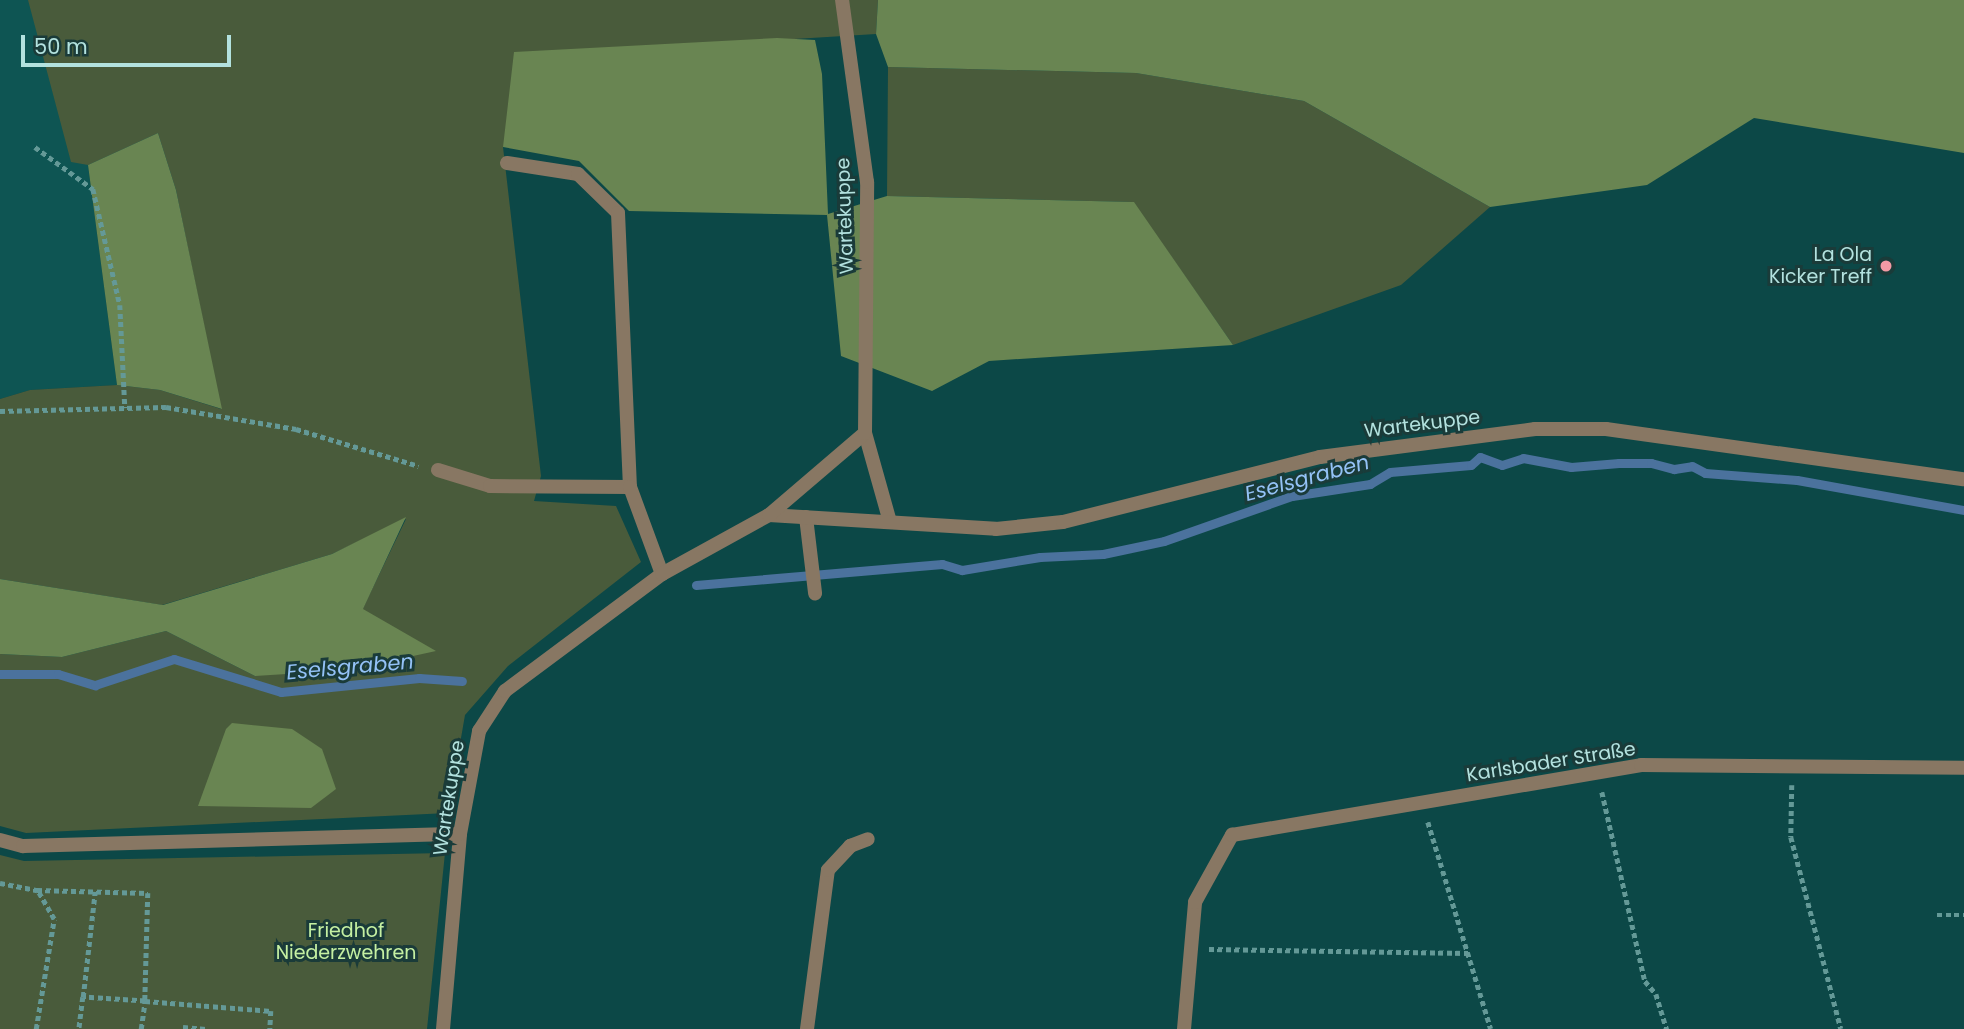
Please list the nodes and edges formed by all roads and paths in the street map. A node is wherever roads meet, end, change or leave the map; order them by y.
1 (842, 0) edge
2 (35, 147) dead end
3 (507, 163) dead end
4 (125, 408) junction
5 (0, 411) edge
6 (865, 433) junction
7 (438, 470) joint
8 (1964, 479) edge
9 (630, 487) junction
10 (769, 515) junction
11 (806, 517) junction
12 (890, 522) junction
13 (662, 574) junction
14 (815, 593) dead end
15 (1793, 766) junction
16 (1964, 768) edge
17 (1597, 773) junction
18 (1422, 803) junction
19 (460, 834) junction
20 (868, 839) dead end
21 (0, 840) edge
22 (0, 883) edge
23 (37, 890) junction
24 (95, 892) junction
25 (1937, 915) dead end
26 (1964, 915) edge
27 (1191, 949) junction
28 (1468, 953) junction
29 (83, 997) junction
30 (145, 1001) junction
31 (183, 1027) dead end
32 (36, 1029) edge
33 (79, 1029) edge
34 (141, 1029) edge
35 (206, 1029) edge
36 (270, 1029) edge
37 (443, 1029) edge
38 (807, 1029) edge
39 (1184, 1029) edge
40 (1491, 1029) edge
41 (1667, 1029) edge
42 (1841, 1029) edge

1 - 6 street, Wartekuppe
2 - 4 path
3 - 9 street
4 - 5 path
4 - 7 path
6 - 10 street, Wartekuppe
6 - 12 street, Wartekuppe
7 - 9 street
8 - 12 street, Wartekuppe
9 - 13 street
10 - 11 street, Wartekuppe
10 - 13 street, Wartekuppe
11 - 12 street, Wartekuppe
11 - 14 street
13 - 19 street, Wartekuppe
15 - 16 street, Karlsbader Straße
15 - 17 street, Karlsbader Straße
15 - 42 path
17 - 18 street, Karlsbader Straße
17 - 41 path
18 - 27 street, Karlsbader Straße
18 - 28 path
19 - 21 street
19 - 37 street, Wartekuppe
20 - 38 street
22 - 23 path
23 - 24 path
23 - 32 path
24 - 29 path
24 - 30 path
25 - 26 path
27 - 28 path
27 - 39 street
28 - 40 path
29 - 30 path
29 - 33 path
30 - 34 path
30 - 36 path
31 - 35 path

